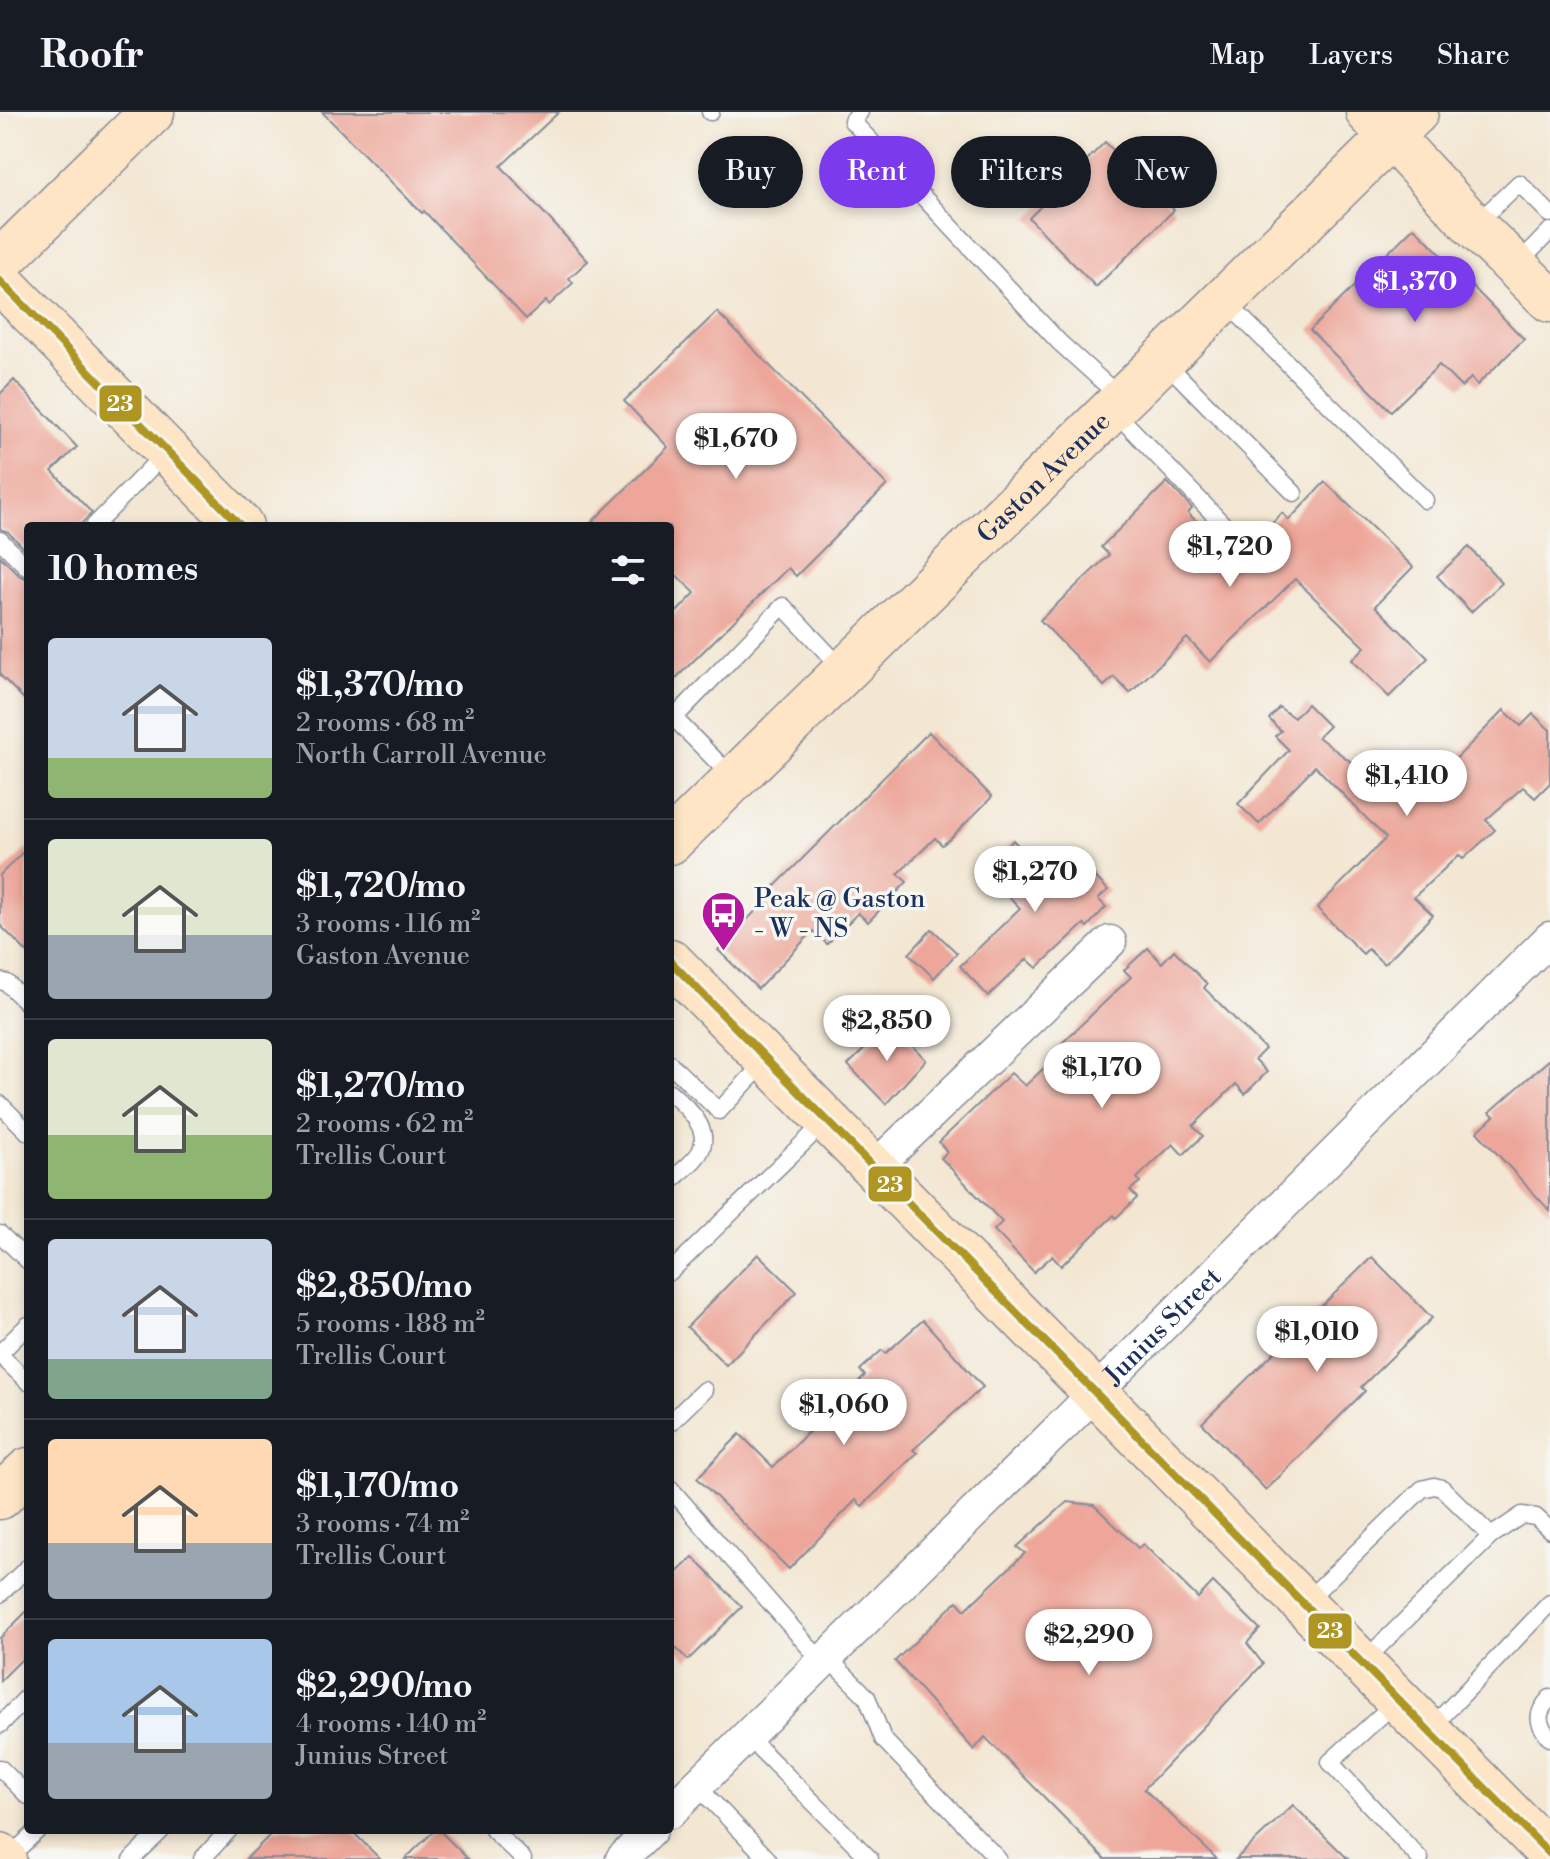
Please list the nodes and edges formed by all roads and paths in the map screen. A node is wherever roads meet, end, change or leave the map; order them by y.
1 (152, 112) edge
2 (860, 112) edge
3 (1391, 120) edge
4 (1550, 214) edge
5 (1474, 226) junction
6 (1550, 231) edge
7 (0, 262) edge
8 (1515, 266) junction
9 (0, 281) edge
10 (1224, 299) junction
11 (1550, 300) edge
12 (1163, 360) junction
13 (1117, 404) junction
14 (167, 451) junction
15 (1294, 493) dead end
16 (1425, 500) dead end
17 (98, 522) edge
18 (237, 522) edge
19 (0, 540) edge
20 (1246, 548) dead end
21 (24, 564) edge
22 (845, 671) junction
23 (734, 780) junction
24 (674, 838) edge
25 (1550, 938) edge
26 (1110, 942) dead end
27 (674, 965) edge
28 (0, 981) edge
29 (24, 1000) edge
30 (767, 1059) junction
31 (674, 1068) edge
32 (674, 1096) edge
33 (0, 1104) edge
34 (827, 1120) junction
35 (24, 1128) edge
36 (874, 1168) junction
37 (674, 1178) edge
38 (0, 1234) edge
39 (24, 1257) edge
40 (674, 1268) edge
41 (24, 1329) edge
42 (0, 1354) edge
43 (24, 1378) edge
44 (704, 1390) dead end
45 (1095, 1392) junction
46 (674, 1419) edge
47 (24, 1474) edge
48 (674, 1492) edge
49 (0, 1497) edge
50 (1550, 1530) edge
51 (1491, 1536) junction
52 (24, 1571) edge
53 (0, 1594) edge
54 (1550, 1603) edge
55 (1303, 1604) junction
56 (824, 1659) junction
57 (1362, 1663) junction
58 (1550, 1698) edge
59 (24, 1700) edge
60 (1398, 1700) junction
61 (0, 1725) edge
62 (1429, 1731) junction
63 (746, 1735) junction
64 (1550, 1738) edge
65 (0, 1768) edge
66 (697, 1786) junction
67 (24, 1792) edge
68 (674, 1808) edge
69 (33, 1834) edge
70 (158, 1834) edge
71 (225, 1834) edge
72 (497, 1834) edge
73 (647, 1834) edge
74 (1550, 1854) edge
75 (4, 1858) edge
76 (132, 1859) edge
77 (202, 1859) edge
78 (523, 1859) edge
79 (622, 1859) edge
80 (768, 1859) edge
81 (870, 1859) edge
82 (998, 1859) edge
83 (1420, 1859) edge

1 - 7 main road
2 - 13 lane
3 - 5 main road
3 - 10 main road, Gaston Avenue
4 - 5 lane
5 - 8 main road
6 - 8 lane
8 - 11 main road
9 - 14 main road
10 - 12 main road, Gaston Avenue
10 - 16 lane
12 - 13 main road, Gaston Avenue
12 - 15 lane
13 - 20 lane
13 - 22 main road, Gaston Avenue
14 - 17 lane
14 - 18 main road
19 - 21 lane
22 - 23 main road, Gaston Avenue
22 - 23 lane
23 - 24 main road, Gaston Avenue
25 - 45 street, Junius Street
26 - 36 street
27 - 30 main road
28 - 29 lane
30 - 31 lane
30 - 34 main road
32 - 37 lane
33 - 35 lane
34 - 36 main road
34 - 40 lane
36 - 45 main road
38 - 39 lane
41 - 42 lane
42 - 43 lane
44 - 46 lane
45 - 55 main road
45 - 56 street, Junius Street
47 - 49 main road
48 - 56 lane
50 - 51 lane
51 - 55 lane
51 - 57 lane
52 - 53 lane
54 - 62 lane
55 - 57 main road
56 - 63 street, Junius Street
56 - 82 lane
57 - 60 main road
58 - 64 lane
59 - 61 lane
60 - 62 main road
60 - 83 lane
62 - 74 main road
63 - 66 street, Junius Street
63 - 81 lane
65 - 67 lane
66 - 68 street, Junius Street
66 - 80 lane
69 - 75 lane
70 - 76 lane
71 - 77 lane
72 - 78 lane
73 - 79 street

